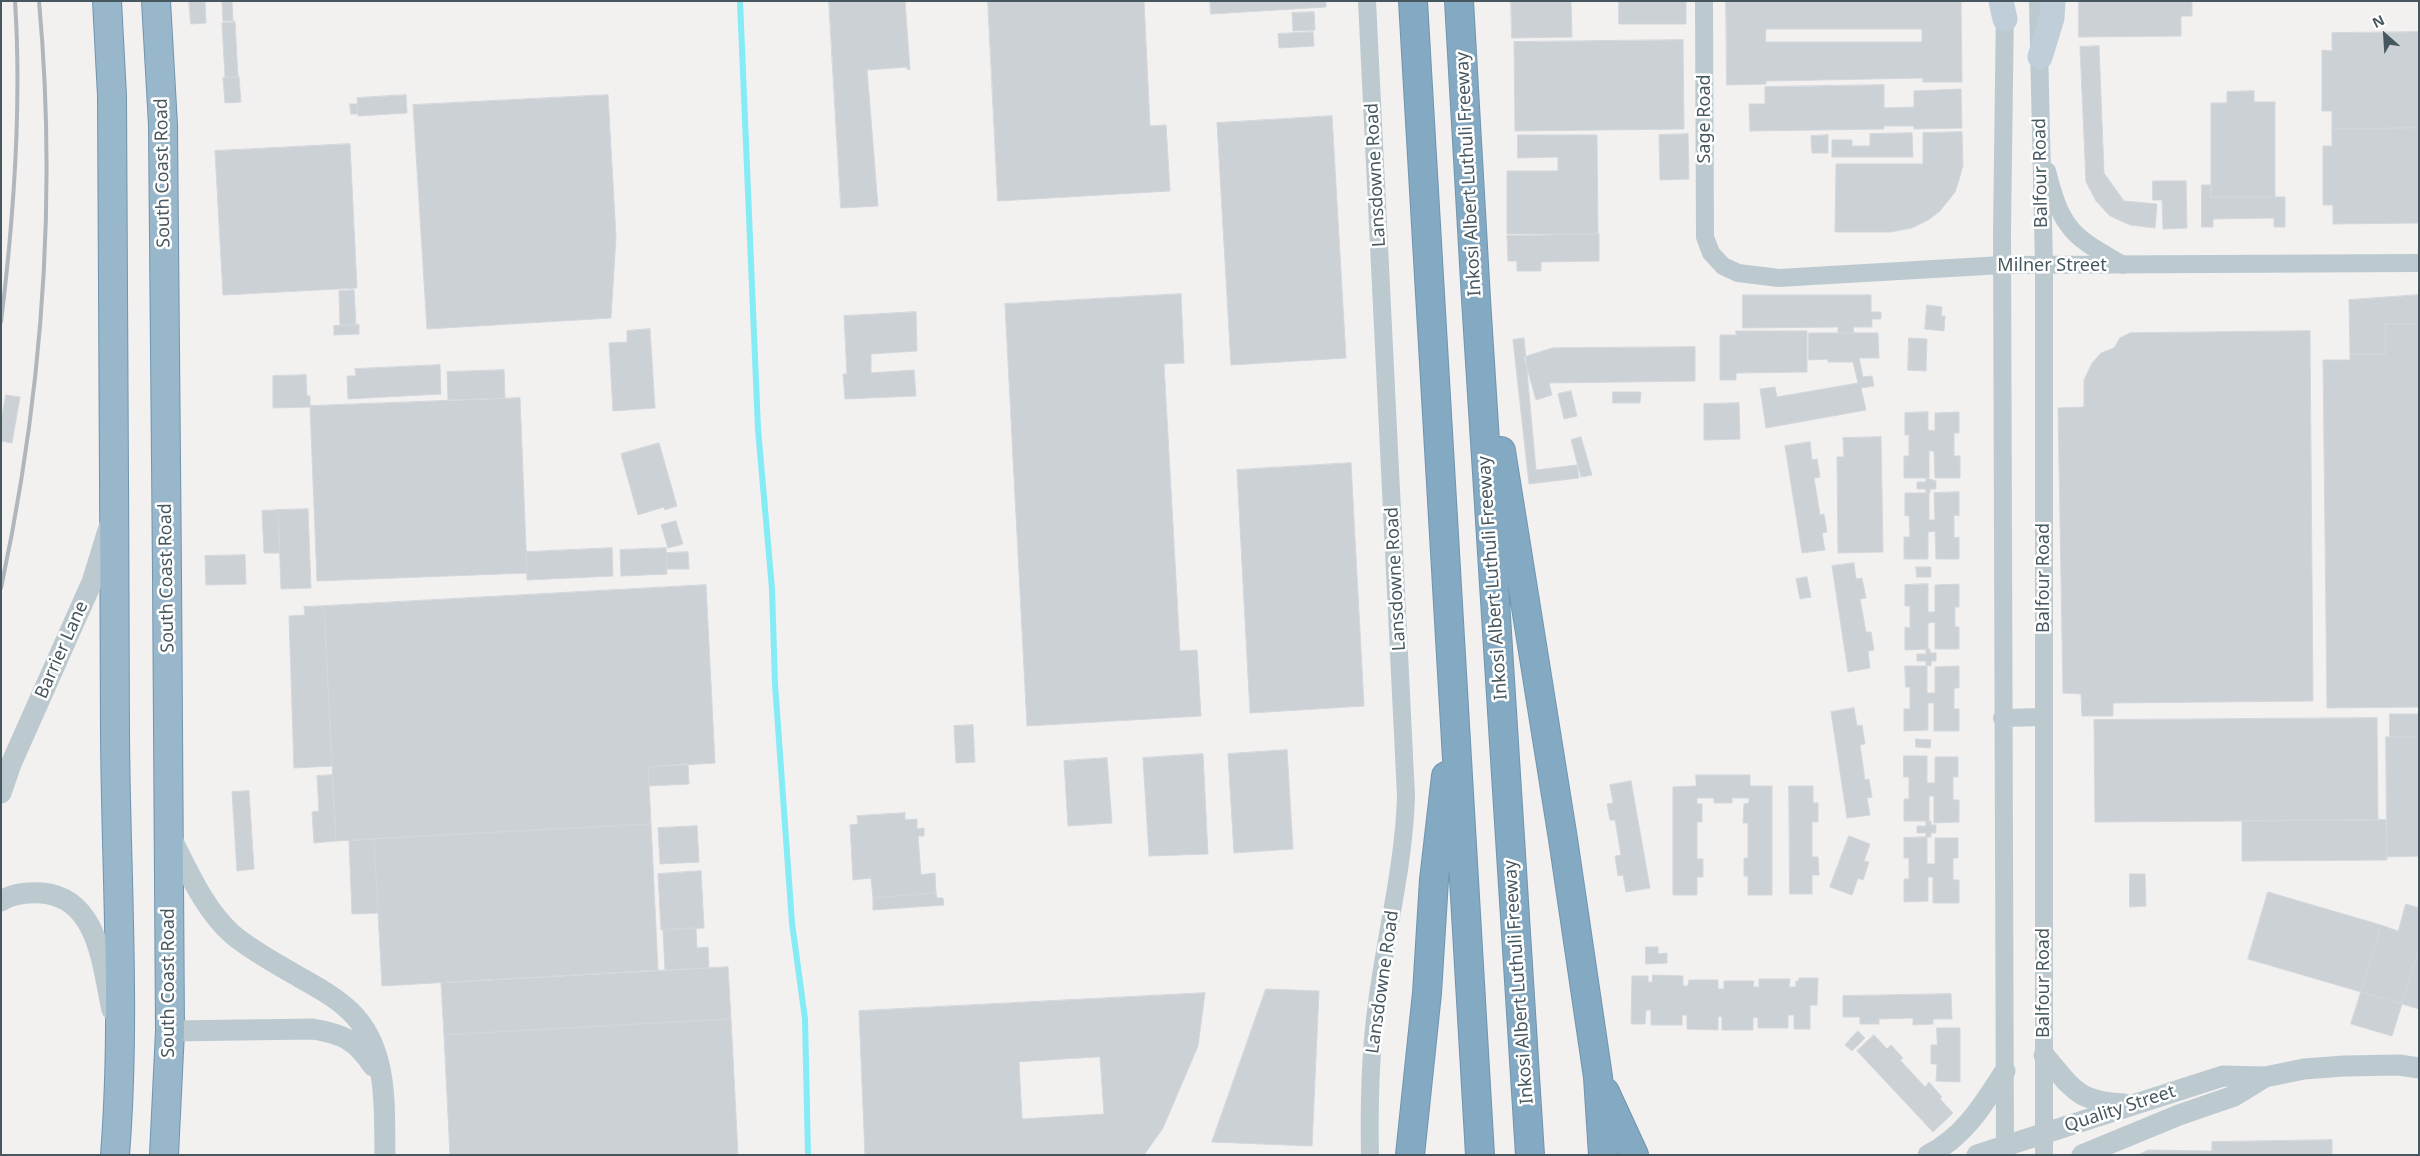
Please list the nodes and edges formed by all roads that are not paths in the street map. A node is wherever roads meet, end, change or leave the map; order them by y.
1 (107, 1) edge
2 (156, 1) edge
3 (1367, 1) edge
4 (1413, 1) edge
5 (1459, 1) edge
6 (1704, 1) edge
7 (2038, 1) edge
8 (2054, 1) edge
9 (2004, 7) edge
10 (2040, 57) junction
11 (2040, 142) junction
12 (1705, 237) joint
13 (2419, 262) edge
14 (2002, 265) junction
15 (2123, 265) junction
16 (2044, 266) junction
17 (1476, 299) junction
18 (115, 505) junction
19 (1455, 698) junction
20 (2044, 717) junction
21 (2002, 718) junction
22 (1, 792) edge
23 (168, 832) junction
24 (1, 901) edge
25 (170, 1031) junction
26 (120, 1042) junction
27 (2044, 1055) junction
28 (2419, 1068) edge
29 (2005, 1071) junction
30 (2265, 1076) junction
31 (1598, 1077) junction
32 (384, 1083) junction
33 (2134, 1105) junction
34 (2044, 1133) junction
35 (1407, 1148) edge
36 (2004, 1150) edge
37 (115, 1155) edge
38 (164, 1155) edge
39 (386, 1155) edge
40 (1370, 1155) edge
41 (1480, 1155) edge
42 (1530, 1155) edge
43 (1603, 1155) edge
44 (1634, 1155) edge
45 (1928, 1155) edge
46 (1977, 1155) edge
47 (2044, 1155) edge
48 (2082, 1155) edge

1 - 18 highway
2 - 23 highway, South Coast Road
3 - 40 street, Lansdowne Road
4 - 19 highway
5 - 17 highway, Inkosi Albert Luthuli Freeway
6 - 12 street, Sage Road
7 - 10 street, Balfour Road
8 - 10 main road
9 - 14 street, Balfour Road
10 - 11 street, Balfour Road
11 - 15 street
11 - 16 street, Balfour Road
12 - 14 street, Milner Street
13 - 15 street, Milner Street
14 - 16 street, Milner Street
14 - 21 street, Balfour Road
15 - 16 street, Milner Street
16 - 20 street, Balfour Road
17 - 31 highway
17 - 42 highway, Inkosi Albert Luthuli Freeway
18 - 22 street, Barrier Lane
18 - 26 highway
19 - 35 highway
19 - 41 highway
20 - 21 street
20 - 27 street, Balfour Road
21 - 29 street, Balfour Road
23 - 25 highway, South Coast Road
23 - 32 street
24 - 26 street
25 - 32 street
25 - 38 highway, South Coast Road
26 - 37 highway
27 - 33 street
27 - 34 street, Balfour Road
28 - 30 street, Quality Street
29 - 36 street, Balfour Road
29 - 45 street
30 - 33 street, Quality Street
30 - 48 street, Quality Street
31 - 43 highway
31 - 44 highway
32 - 39 street
33 - 34 street, Quality Street
34 - 36 street, Quality Street
34 - 47 street, Balfour Road
36 - 46 street, Quality Street

